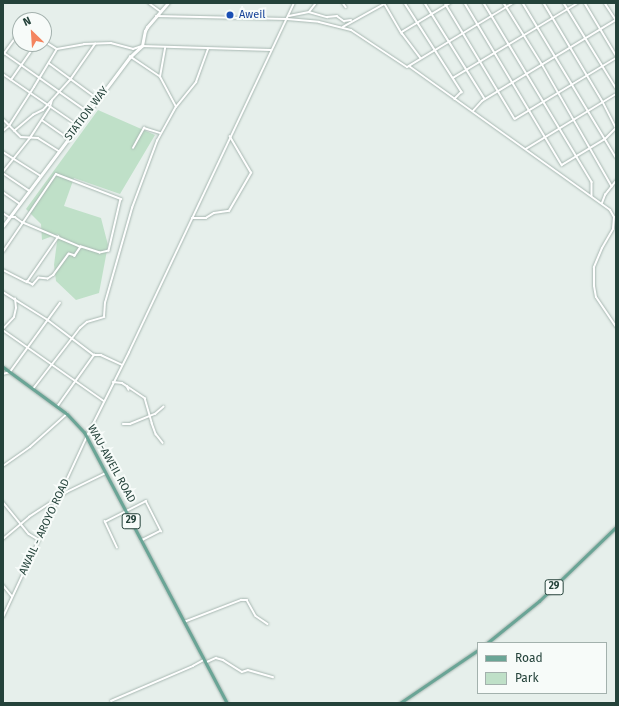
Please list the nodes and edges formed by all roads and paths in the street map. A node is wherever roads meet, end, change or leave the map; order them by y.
1 (149, 3) edge
2 (168, 3) edge
3 (294, 3) edge
4 (316, 3) edge
5 (342, 3) edge
6 (385, 3) edge
7 (404, 3) edge
8 (425, 3) edge
9 (450, 3) edge
10 (465, 3) edge
11 (484, 3) edge
12 (504, 3) edge
13 (513, 3) edge
14 (522, 3) edge
15 (544, 3) edge
16 (564, 3) edge
17 (578, 3) edge
18 (585, 3) edge
19 (605, 3) edge
20 (445, 4) edge
21 (346, 7) dead end
22 (507, 7) junction
23 (567, 9) junction
24 (160, 11) junction
25 (309, 12) junction
26 (432, 14) junction
27 (156, 16) junction
28 (492, 16) junction
29 (288, 18) junction
30 (553, 18) junction
31 (353, 20) junction
32 (616, 21) edge
33 (417, 23) junction
34 (478, 24) junction
35 (538, 26) junction
36 (343, 27) junction
37 (601, 30) junction
38 (402, 33) junction
39 (463, 33) junction
40 (524, 35) junction
41 (586, 38) junction
42 (449, 41) junction
43 (12, 43) edge
44 (509, 43) junction
45 (95, 44) junction
46 (52, 46) edge
47 (142, 46) junction
48 (571, 47) junction
49 (165, 48) junction
50 (57, 49) junction
51 (208, 49) junction
52 (272, 50) junction
53 (434, 50) junction
54 (31, 52) edge
55 (495, 52) junction
56 (4, 54) edge
57 (616, 55) edge
58 (556, 56) junction
59 (130, 57) junction
60 (421, 58) junction
61 (616, 58) edge
62 (480, 60) junction
63 (49, 63) junction
64 (542, 64) junction
65 (21, 66) junction
66 (409, 66) junction
67 (603, 66) junction
68 (466, 69) junction
69 (3, 74) edge
70 (527, 74) junction
71 (160, 76) junction
72 (587, 76) junction
73 (453, 78) junction
74 (39, 79) junction
75 (11, 80) junction
76 (70, 80) junction
77 (513, 82) junction
78 (573, 84) junction
79 (616, 88) edge
80 (498, 91) junction
81 (29, 93) junction
82 (59, 93) junction
83 (559, 93) junction
84 (616, 94) edge
85 (98, 99) junction
86 (455, 99) junction
87 (485, 99) junction
88 (52, 100) junction
89 (544, 101) junction
90 (603, 102) junction
91 (47, 105) junction
92 (50, 107) junction
93 (176, 107) junction
94 (529, 110) junction
95 (473, 111) junction
96 (588, 111) junction
97 (89, 112) junction
98 (3, 119) edge
99 (42, 120) junction
100 (574, 120) junction
101 (9, 126) junction
102 (79, 126) junction
103 (616, 128) edge
104 (560, 129) junction
105 (3, 131) edge
106 (14, 131) junction
107 (161, 133) junction
108 (230, 136) junction
109 (30, 138) junction
110 (545, 138) junction
111 (69, 139) junction
112 (605, 139) junction
113 (133, 148) dead end
114 (591, 148) junction
115 (526, 149) junction
116 (59, 151) junction
117 (3, 152) edge
118 (576, 157) junction
119 (616, 157) edge
120 (14, 159) junction
121 (3, 173) edge
122 (40, 176) junction
123 (616, 181) edge
124 (612, 186) junction
125 (30, 190) junction
126 (3, 192) edge
127 (592, 196) junction
128 (602, 202) junction
129 (20, 204) junction
130 (3, 213) edge
131 (9, 217) junction
132 (192, 218) junction
133 (22, 222) junction
134 (3, 226) edge
135 (58, 237) junction
136 (81, 247) junction
137 (3, 252) edge
138 (3, 270) edge
139 (27, 282) junction
140 (3, 292) edge
141 (15, 299) junction
142 (60, 303) dead end
143 (48, 320) junction
144 (616, 327) edge
145 (3, 329) edge
146 (72, 338) junction
147 (26, 347) junction
148 (94, 354) junction
149 (52, 365) junction
150 (122, 365) junction
151 (3, 367) edge
152 (10, 372) junction
153 (3, 374) edge
154 (76, 382) junction
155 (113, 382) junction
156 (127, 386) junction
157 (33, 389) junction
158 (129, 390) dead end
159 (104, 401) junction
160 (57, 407) junction
161 (163, 407) dead end
162 (68, 414) junction
163 (150, 416) junction
164 (123, 424) dead end
165 (87, 436) junction
166 (164, 443) dead end
167 (3, 466) edge
168 (106, 473) junction
169 (60, 496) junction
170 (3, 502) edge
171 (126, 511) junction
172 (21, 524) junction
173 (616, 527) edge
174 (3, 539) edge
175 (39, 540) junction
176 (141, 541) junction
177 (117, 548) dead end
178 (3, 585) edge
179 (13, 597) junction
180 (4, 613) edge
181 (3, 617) edge
182 (184, 622) junction
183 (268, 624) dead end
184 (488, 642) edge
185 (477, 651) edge
186 (204, 661) junction
187 (273, 677) dead end
188 (111, 701) dead end
189 (227, 703) edge
190 (400, 703) edge

1 - 24 street
2 - 24 main road
3 - 29 street, AWAIL - AROYO ROAD
4 - 25 street
5 - 21 street
6 - 31 street
6 - 38 street
7 - 33 street
8 - 26 street
9 - 20 street
10 - 34 street
11 - 28 street
12 - 22 street
13 - 22 street
14 - 35 street
15 - 30 street
16 - 23 street
17 - 23 street
18 - 37 street
19 - 32 street
20 - 26 street
20 - 39 street
22 - 28 street
22 - 40 street
23 - 30 street
23 - 41 street
24 - 27 main road
25 - 29 street
25 - 31 street
26 - 33 street
26 - 42 street
27 - 29 street
27 - 47 main road
28 - 34 street
28 - 44 street
29 - 36 street
29 - 52 street, AWAIL - AROYO ROAD
30 - 35 street
30 - 48 street
31 - 36 street
32 - 37 street
33 - 38 street
33 - 53 street
34 - 39 street
34 - 55 street
35 - 40 street
35 - 58 street
36 - 66 street
37 - 41 street
37 - 57 street
38 - 60 street
39 - 42 street
39 - 62 street
40 - 44 street
40 - 64 street
41 - 48 street
41 - 67 street
42 - 53 street
42 - 68 street
43 - 56 street
44 - 55 street
44 - 70 street
45 - 47 street
45 - 50 street
45 - 76 street
46 - 50 street
47 - 49 street
47 - 59 main road, STATION WAY
48 - 58 street
48 - 72 street
49 - 51 street
49 - 71 street
50 - 63 street
51 - 52 street
51 - 93 street
52 - 108 street, AWAIL - AROYO ROAD
53 - 60 street
53 - 73 street
54 - 65 street
55 - 62 street
55 - 77 street
56 - 65 street
58 - 64 street
58 - 78 street
59 - 71 street
59 - 85 main road, STATION WAY
60 - 66 street
61 - 67 street
62 - 68 street
62 - 80 street
63 - 74 street
63 - 76 street
64 - 70 street
64 - 83 street
65 - 74 street
65 - 75 street
66 - 86 street
67 - 72 street
67 - 79 street
68 - 73 street
68 - 87 street
69 - 75 street
70 - 77 street
70 - 89 street
71 - 93 street
72 - 78 street
72 - 90 street
73 - 86 street
74 - 81 street
74 - 82 street
75 - 81 street
76 - 82 street
76 - 85 street
77 - 80 street
77 - 94 street
78 - 83 street
78 - 96 street
80 - 87 street
80 - 94 street
81 - 91 street
81 - 101 street
82 - 88 street
82 - 97 street
83 - 89 street
83 - 100 street
84 - 90 street
85 - 97 main road, STATION WAY
86 - 95 street
87 - 95 street
88 - 91 street
88 - 92 street
89 - 94 street
89 - 104 street
90 - 96 street
90 - 103 street
91 - 92 street
91 - 106 street
92 - 99 street
92 - 102 street
93 - 107 street
94 - 110 street
95 - 115 street
96 - 100 street
96 - 112 street
97 - 102 main road, STATION WAY
98 - 101 street
99 - 109 street
99 - 111 street
100 - 104 street
100 - 114 street
101 - 105 street
101 - 106 street
102 - 111 main road, STATION WAY
103 - 112 street
104 - 110 street
104 - 118 street
106 - 109 street
107 - 113 street
107 - 146 street
108 - 132 street, AWAIL - AROYO ROAD
108 - 132 street
109 - 116 street
109 - 120 street
110 - 115 street
110 - 118 street
111 - 116 main road, STATION WAY
112 - 114 street
112 - 119 street
114 - 118 street
114 - 124 street
115 - 127 street
116 - 122 main road, STATION WAY
117 - 120 street
118 - 127 street
120 - 121 street
120 - 122 street
121 - 125 street
122 - 125 main road, STATION WAY
123 - 124 street
124 - 128 street
125 - 129 main road, STATION WAY
126 - 129 street
127 - 128 street
128 - 144 street
129 - 131 main road, STATION WAY
130 - 131 street
131 - 133 street
131 - 134 main road, STATION WAY
132 - 150 street, AWAIL - AROYO ROAD
133 - 135 street
133 - 136 street
133 - 137 street
135 - 136 street
135 - 139 street
136 - 139 street
138 - 139 street
140 - 141 street
141 - 143 street
141 - 145 street
142 - 143 street
143 - 146 street
143 - 147 street
145 - 147 street
146 - 148 street
146 - 149 street
147 - 149 street
147 - 152 street
148 - 150 street
148 - 154 street
149 - 154 street
149 - 157 street
150 - 155 street, AWAIL - AROYO ROAD
151 - 152 main road, WAU-AWEIL ROAD / 29
152 - 153 street
152 - 157 main road, WAU-AWEIL ROAD / 29
154 - 159 street
154 - 160 street
155 - 156 street
155 - 159 street, AWAIL - AROYO ROAD
156 - 158 street
156 - 163 street
157 - 160 main road, WAU-AWEIL ROAD / 29
159 - 165 street, AWAIL - AROYO ROAD
160 - 162 main road, WAU-AWEIL ROAD / 29
161 - 163 street
162 - 165 main road, WAU-AWEIL ROAD / 29
162 - 167 street
163 - 164 street
163 - 166 street
165 - 168 main road, WAU-AWEIL ROAD / 29
165 - 169 street, AWAIL - AROYO ROAD
168 - 169 street
168 - 171 main road, WAU-AWEIL ROAD / 29
169 - 172 street
169 - 175 street, AWAIL - AROYO ROAD
170 - 172 street
171 - 176 main road, WAU-AWEIL ROAD / 29
171 - 176 street
171 - 177 street
172 - 174 street
172 - 175 street
173 - 184 main road, 29
175 - 179 street, AWAIL - AROYO ROAD
176 - 182 main road, WAU-AWEIL ROAD / 29
178 - 179 street
179 - 180 street, AWAIL - AROYO ROAD
180 - 181 street, AWAIL - AROYO ROAD
182 - 183 street
182 - 186 main road, WAU-AWEIL ROAD / 29
185 - 190 main road
186 - 187 street
186 - 188 street
186 - 189 main road, WAU-AWEIL ROAD / 29

